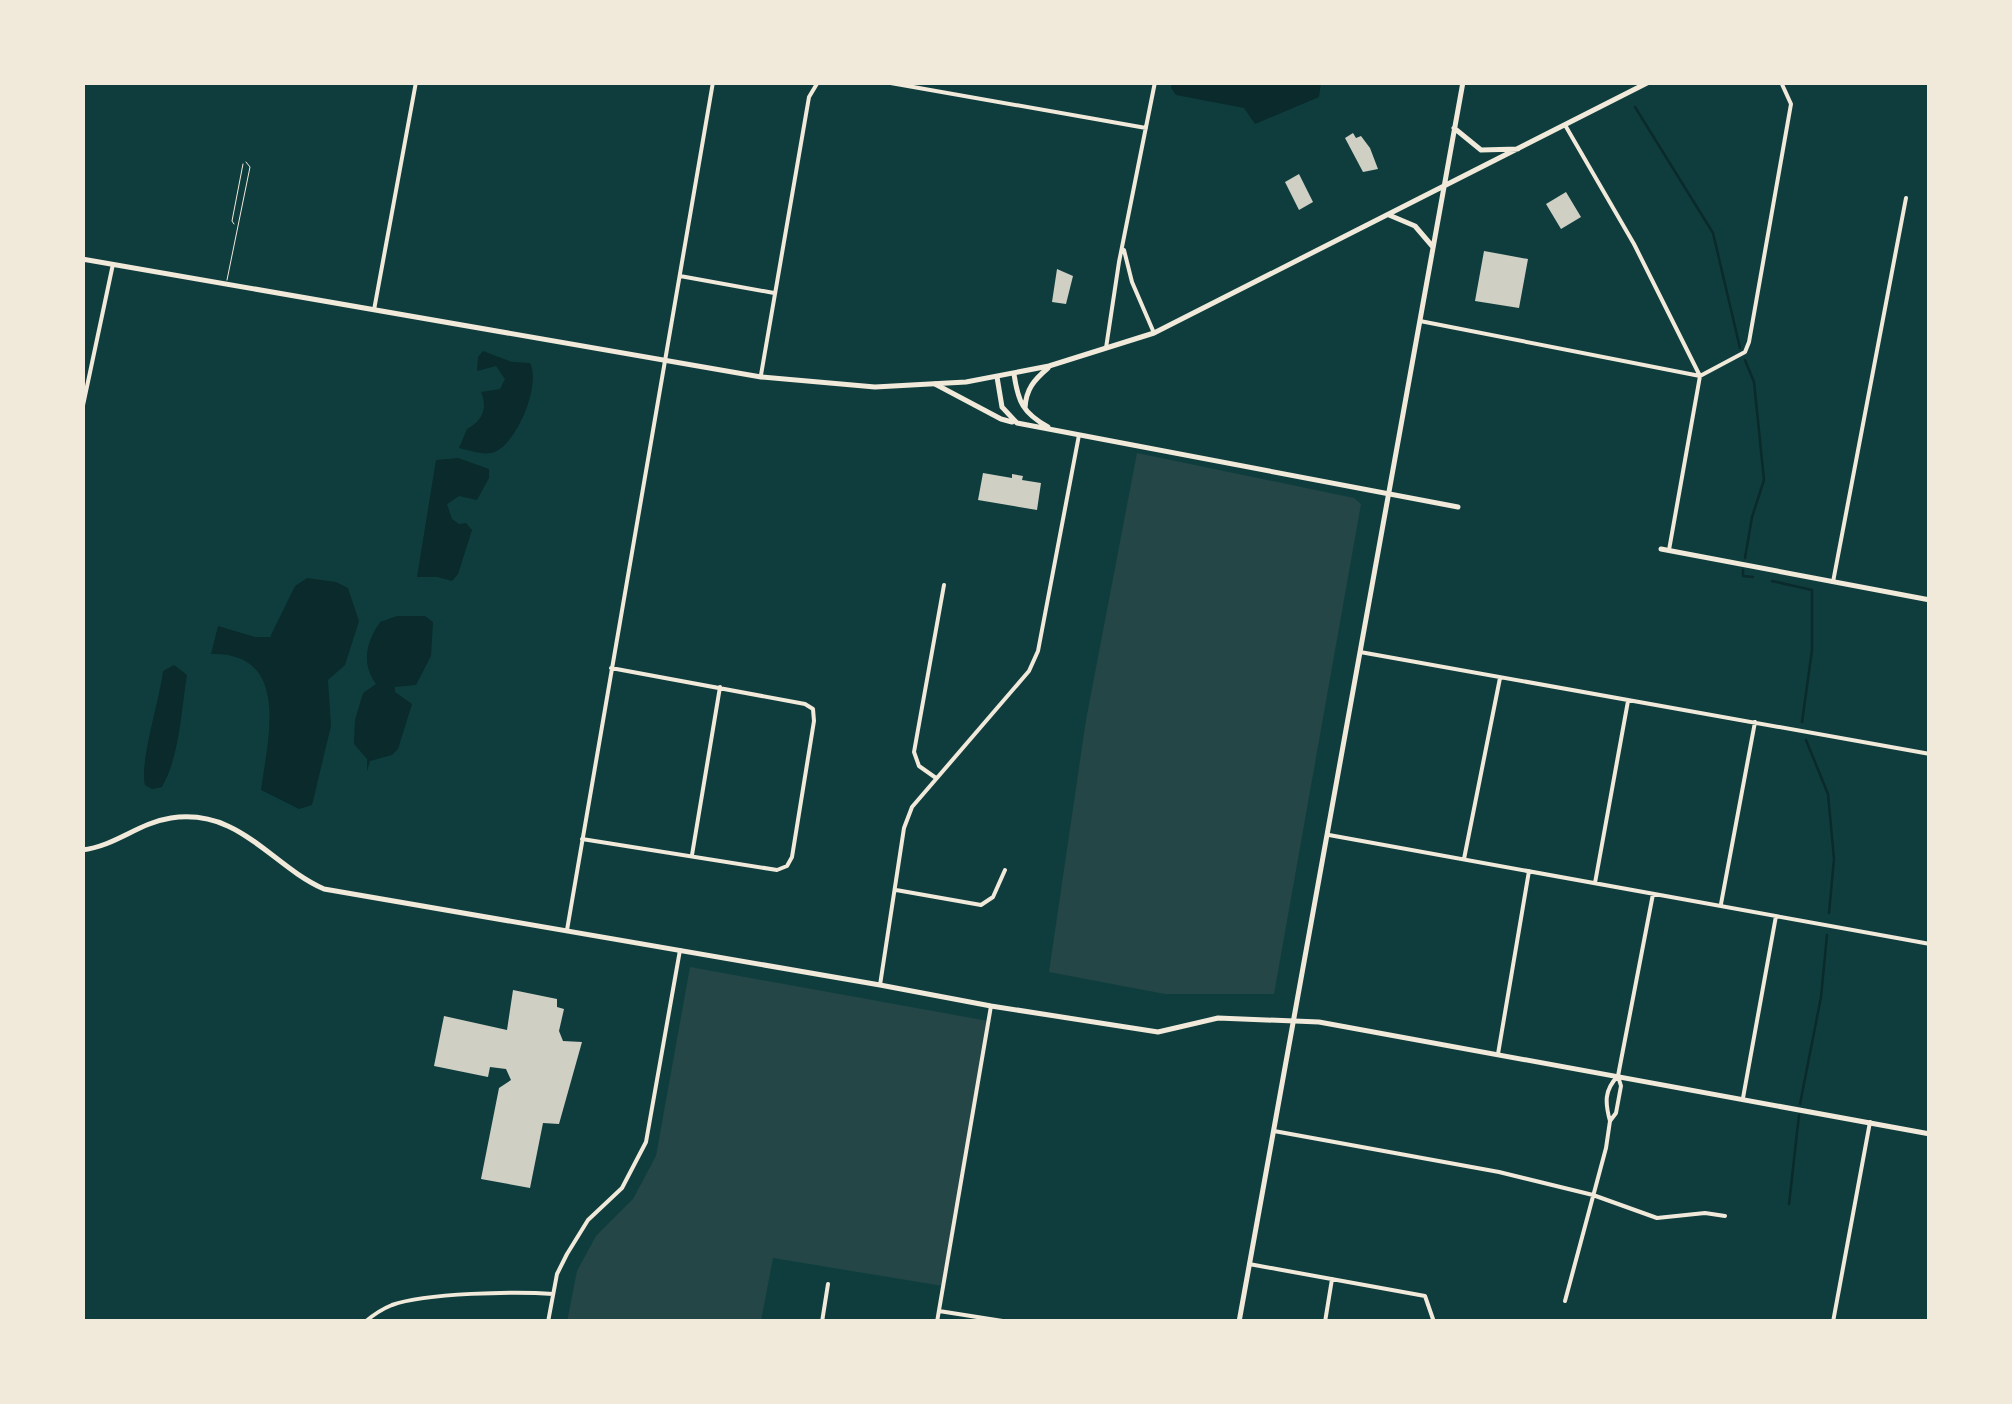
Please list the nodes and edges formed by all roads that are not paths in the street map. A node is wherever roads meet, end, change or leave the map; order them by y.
1 (416, 82) edge
2 (713, 82) edge
3 (818, 82) edge
4 (885, 82) edge
5 (1155, 82) edge
6 (1463, 82) edge
7 (1649, 82) edge
8 (1781, 82) edge
9 (1566, 125) junction
10 (1146, 128) junction
11 (1454, 128) junction
12 (1520, 148) junction
13 (1444, 187) junction
14 (1906, 198) dead end
15 (1388, 215) junction
16 (236, 226) junction
17 (1433, 247) junction
18 (1124, 250) junction
19 (82, 259) edge
20 (113, 264) junction
21 (678, 275) junction
22 (226, 284) junction
23 (774, 293) junction
24 (374, 310) junction
25 (1420, 321) junction
26 (1154, 333) junction
27 (1106, 350) junction
28 (662, 360) junction
29 (1050, 366) junction
30 (1014, 374) junction
31 (1700, 376) junction
32 (761, 377) junction
33 (998, 377) junction
34 (935, 384) junction
35 (84, 390) edge
36 (82, 410) edge
37 (1025, 411) junction
38 (1016, 424) junction
39 (1055, 430) junction
40 (1079, 434) junction
41 (1389, 492) junction
42 (1458, 506) dead end
43 (1665, 550) joint
44 (1834, 582) junction
45 (944, 584) dead end
46 (1930, 600) edge
47 (1360, 652) junction
48 (611, 668) junction
49 (1500, 678) junction
50 (720, 687) junction
51 (1628, 701) junction
52 (1755, 722) junction
53 (1930, 754) edge
54 (936, 778) junction
55 (1328, 834) junction
56 (582, 839) junction
57 (82, 850) edge
58 (692, 855) junction
59 (1464, 859) junction
60 (1004, 870) dead end
61 (1529, 871) junction
62 (1595, 883) junction
63 (896, 890) junction
64 (1653, 894) junction
65 (1721, 906) junction
66 (1776, 916) junction
67 (567, 931) junction
68 (1930, 944) edge
69 (680, 950) junction
70 (880, 984) junction
71 (990, 1006) junction
72 (1294, 1022) junction
73 (1498, 1055) junction
74 (1618, 1076) junction
75 (1743, 1099) junction
76 (1610, 1121) junction
77 (1870, 1122) junction
78 (1274, 1131) junction
79 (1930, 1134) edge
80 (1593, 1195) junction
81 (1725, 1216) dead end
82 (1250, 1264) junction
83 (1332, 1279) junction
84 (828, 1284) dead end
85 (554, 1294) junction
86 (1565, 1301) dead end
87 (939, 1311) junction
88 (364, 1322) edge
89 (548, 1322) edge
90 (822, 1322) edge
91 (937, 1322) edge
92 (1009, 1322) edge
93 (1239, 1322) edge
94 (1325, 1322) edge
95 (1434, 1322) edge
96 (1833, 1322) edge

1 - 24 street
2 - 21 street
3 - 23 street
4 - 10 street
5 - 10 street
6 - 11 main road
7 - 9 main road
8 - 31 street
9 - 12 main road
9 - 31 street
10 - 18 street
11 - 12 main road
11 - 13 main road
12 - 13 main road
13 - 15 main road
13 - 17 main road
14 - 44 street
15 - 17 main road
15 - 26 main road
16 - 16 lane
16 - 22 lane
17 - 25 main road
18 - 26 street
18 - 27 street
19 - 20 main road
20 - 22 main road
20 - 35 street
21 - 23 street
21 - 28 street
22 - 24 main road
23 - 32 street
24 - 28 main road
25 - 31 street
25 - 41 main road
26 - 27 main road
27 - 29 main road
28 - 32 main road
28 - 48 street
29 - 30 main road
29 - 37 main road
30 - 33 main road
30 - 37 main road
31 - 43 street
32 - 34 main road
33 - 34 main road
33 - 38 main road
34 - 38 main road
35 - 36 street
37 - 39 main road
38 - 39 main road
39 - 40 main road
40 - 41 main road
40 - 54 street
41 - 42 main road
41 - 47 main road
43 - 44 main road
44 - 46 main road
45 - 54 street
47 - 49 street
47 - 55 main road
48 - 50 street
48 - 56 street
49 - 51 street
49 - 59 street
50 - 58 street
50 - 58 street
51 - 52 street
51 - 62 street
52 - 53 street
52 - 65 street
54 - 63 street
55 - 59 street
55 - 72 main road
56 - 58 street
56 - 67 street
57 - 67 main road
59 - 61 street
60 - 63 street
61 - 62 street
61 - 73 street
62 - 64 street
63 - 70 street
64 - 65 street
64 - 74 street
65 - 66 street
66 - 68 street
66 - 75 street
67 - 69 main road
69 - 70 main road
69 - 85 street
70 - 71 main road
71 - 72 main road
71 - 87 street
72 - 73 main road
72 - 78 main road
73 - 74 main road
74 - 75 main road
74 - 76 street
74 - 76 street
75 - 77 main road
76 - 80 street
77 - 79 main road
77 - 96 street
78 - 80 street
78 - 82 main road
80 - 81 street
80 - 86 street
82 - 83 street
82 - 93 main road
83 - 94 street
83 - 95 street
84 - 90 street
85 - 88 street
85 - 89 street
87 - 91 street
87 - 92 street

